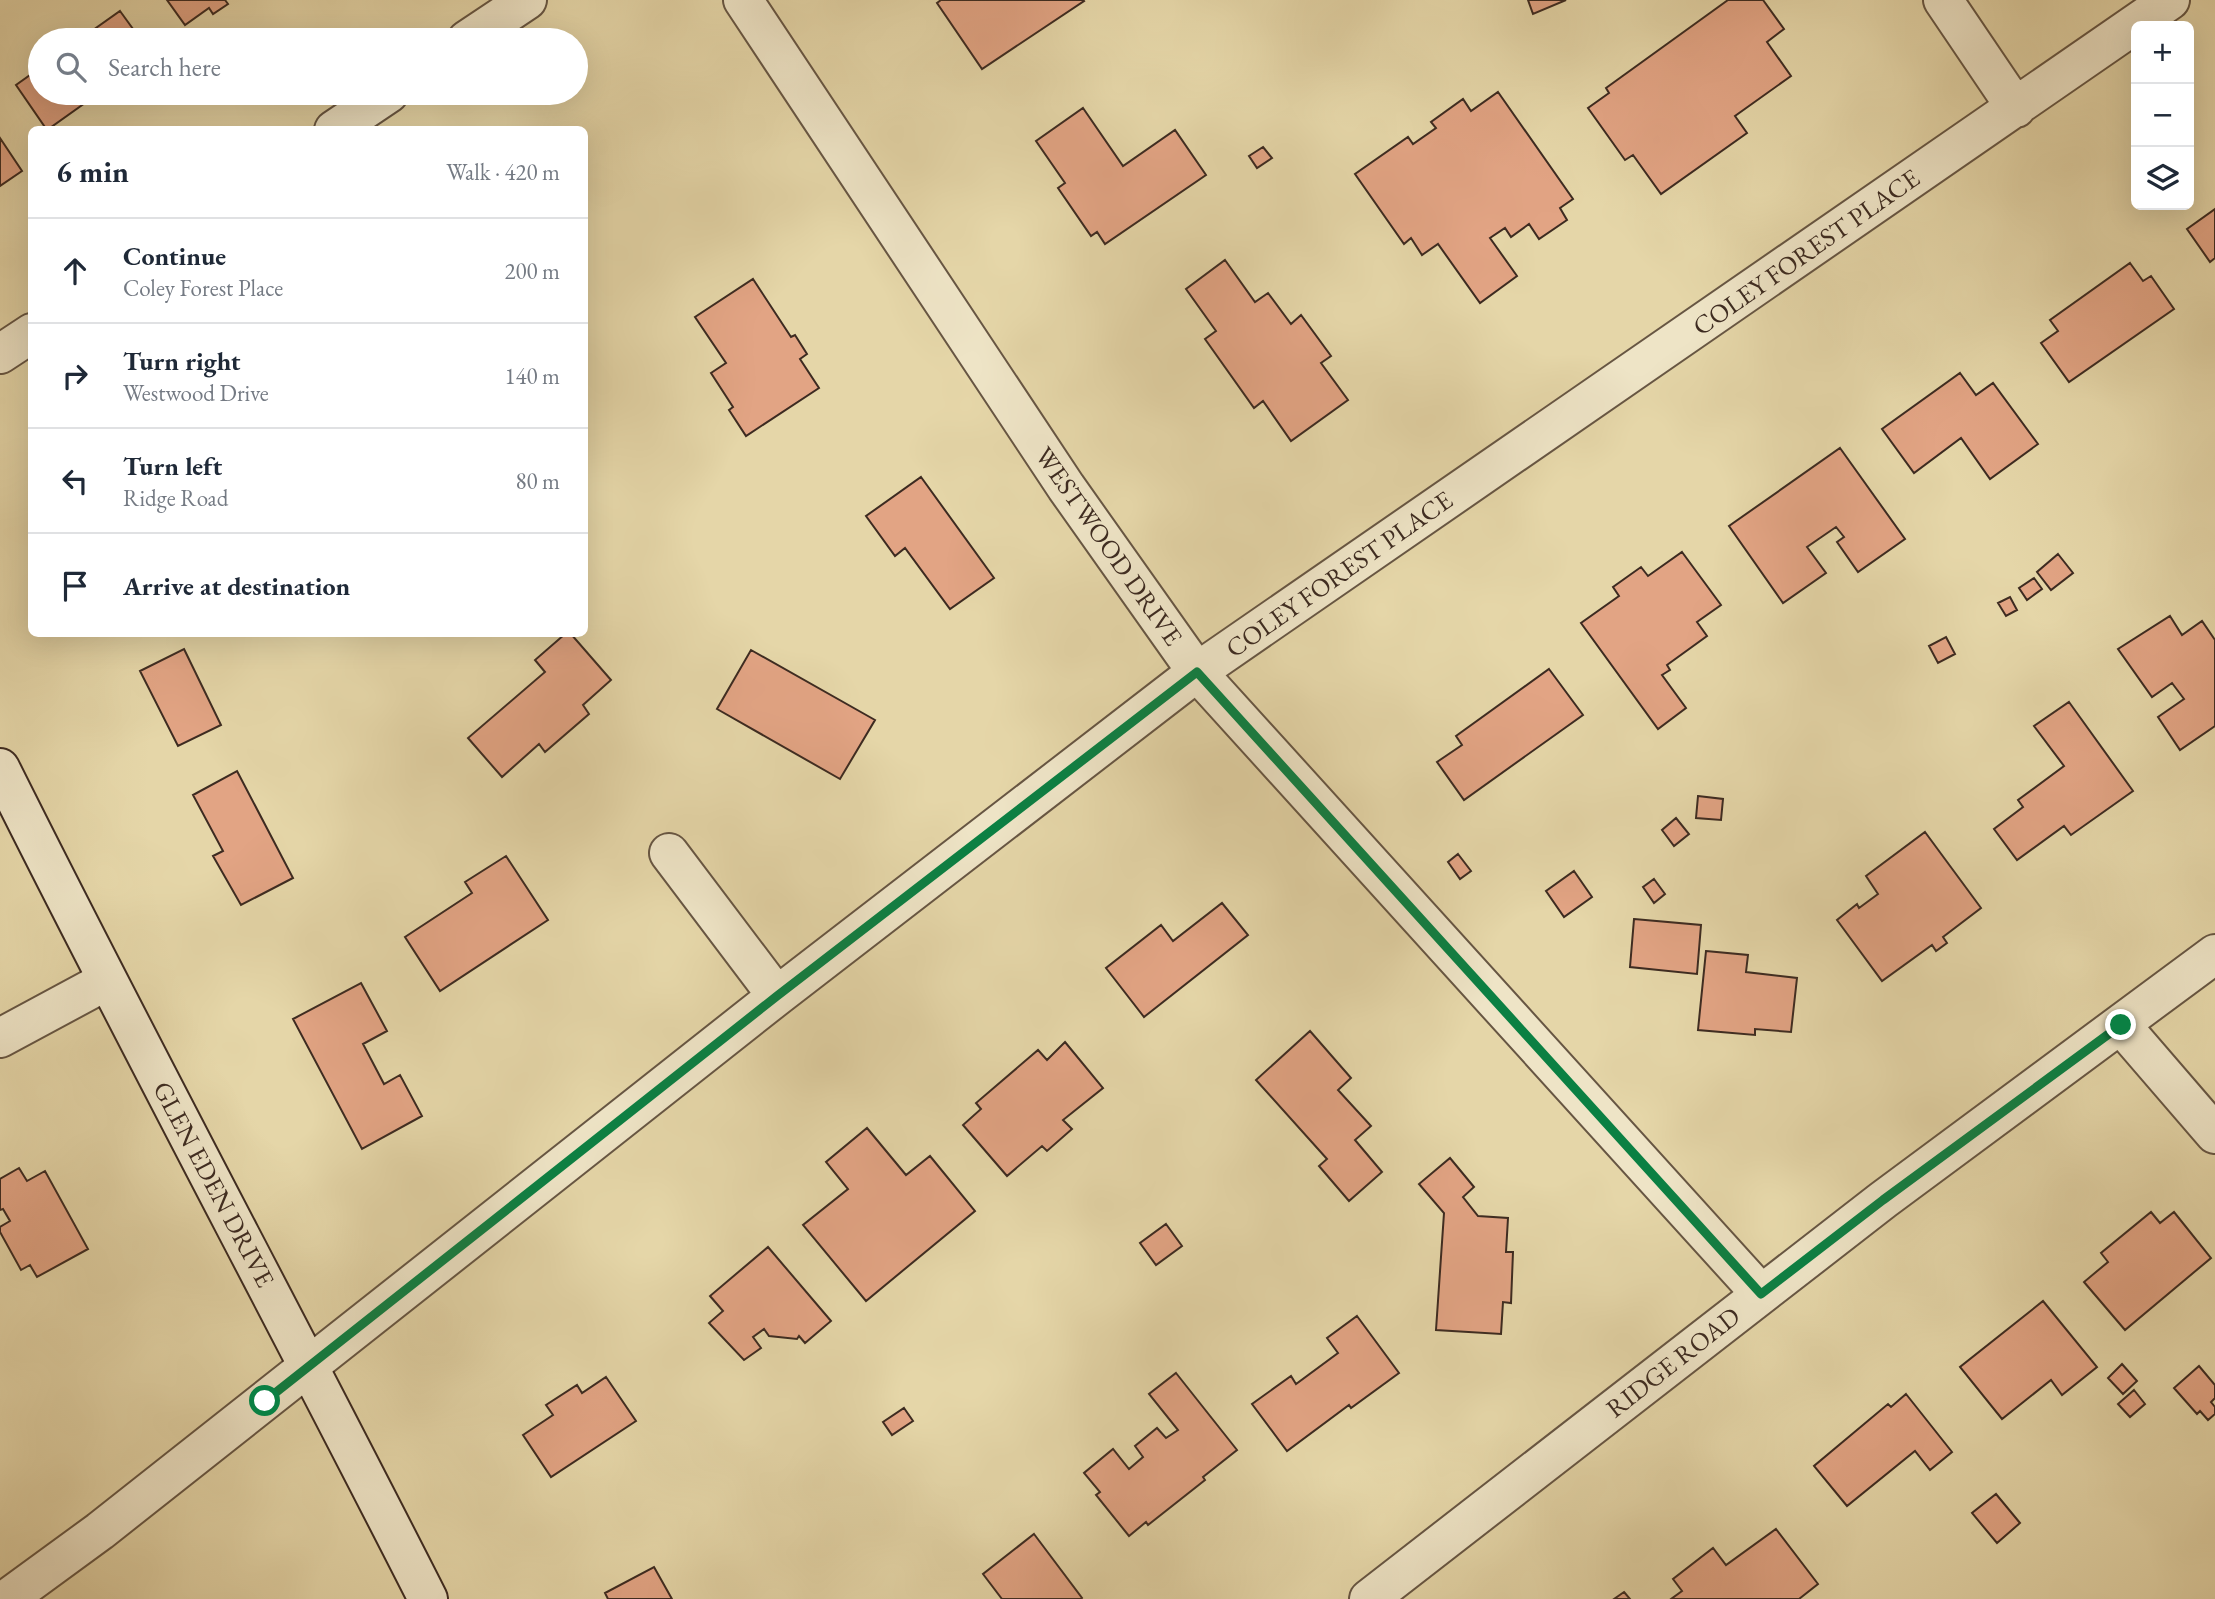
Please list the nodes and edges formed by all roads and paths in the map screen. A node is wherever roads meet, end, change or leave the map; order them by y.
1 (527, 0) edge
2 (743, 0) edge
3 (1943, 0) edge
4 (2170, 0) edge
5 (485, 28) edge
6 (371, 105) edge
7 (2016, 108) junction
8 (340, 126) edge
9 (28, 336) edge
10 (0, 354) edge
11 (1197, 672) junction
12 (0, 768) edge
13 (669, 853) dead end
14 (2215, 954) edge
15 (106, 981) junction
16 (777, 996) junction
17 (2121, 1025) junction
18 (0, 1038) edge
19 (2215, 1134) edge
20 (1761, 1294) junction
21 (310, 1366) junction
22 (7, 1599) edge
23 (428, 1599) edge
24 (1369, 1599) edge

1 - 5 street
2 - 11 street, WESTWOOD DRIVE
3 - 7 street
4 - 7 street, COLEY FOREST PLACE
6 - 8 street
7 - 11 street, COLEY FOREST PLACE
9 - 10 street
11 - 16 street, COLEY FOREST PLACE
11 - 20 street, WESTWOOD DRIVE
12 - 15 street, GLEN EDEN DRIVE
13 - 16 street
14 - 17 street, RIDGE ROAD
15 - 18 street
15 - 21 street, GLEN EDEN DRIVE
16 - 21 street, COLEY FOREST PLACE
17 - 19 street
17 - 20 street, RIDGE ROAD
20 - 24 street, RIDGE ROAD
21 - 22 street, COLEY FOREST PLACE
21 - 23 street, GLEN EDEN DRIVE

